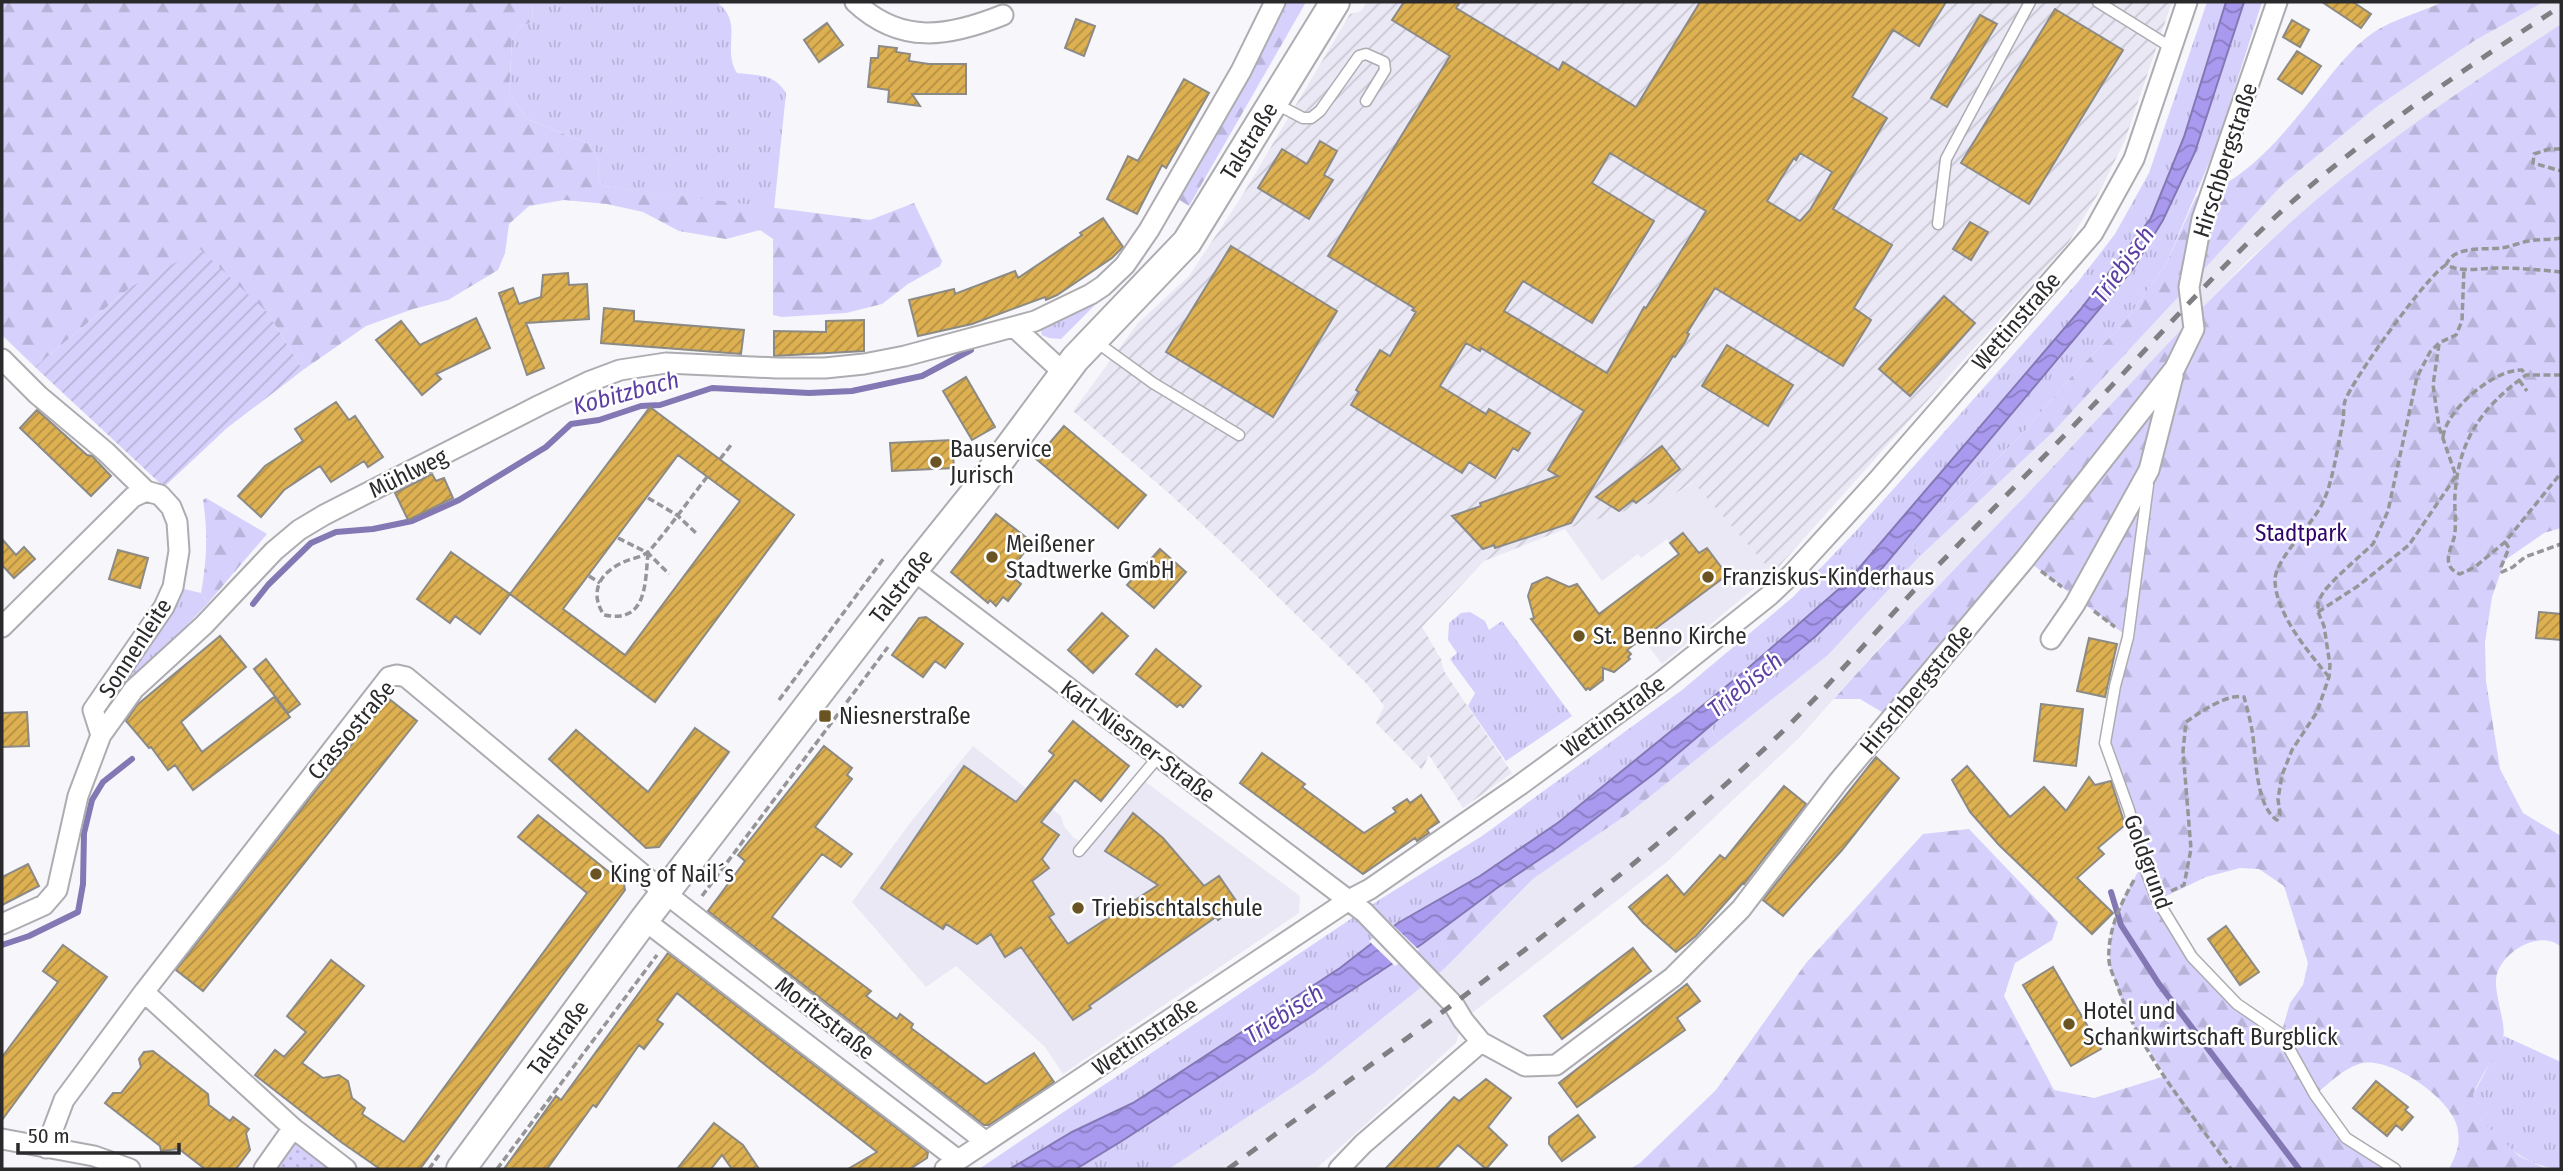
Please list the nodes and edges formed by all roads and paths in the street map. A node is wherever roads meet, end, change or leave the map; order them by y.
1 (855, 2) edge
2 (1275, 2) edge
3 (1335, 2) edge
4 (2030, 2) edge
5 (2098, 2) edge
6 (2187, 2) edge
7 (2277, 2) edge
8 (1003, 15) dead end
9 (2172, 48) junction
10 (1366, 101) dead end
11 (1273, 103) junction
12 (2561, 149) edge
13 (2561, 172) edge
14 (1938, 224) dead end
15 (2561, 238) edge
16 (2446, 265) junction
17 (2464, 268) junction
18 (2561, 272) edge
19 (1103, 286) joint
20 (1014, 327) junction
21 (1092, 339) junction
22 (2439, 343) junction
23 (2, 359) edge
24 (2175, 368) junction
25 (1064, 373) junction
26 (2526, 374) junction
27 (2561, 375) edge
28 (2519, 380) junction
29 (2527, 391) dead end
30 (1238, 435) dead end
31 (2443, 441) junction
32 (731, 445) dead end
33 (720, 459) dead end
34 (2150, 470) junction
35 (2561, 473) edge
36 (2456, 476) junction
37 (706, 477) dead end
38 (146, 491) junction
39 (648, 498) dead end
40 (677, 515) junction
41 (698, 535) dead end
42 (618, 538) dead end
43 (2505, 542) junction
44 (2561, 544) edge
45 (648, 553) junction
46 (913, 570) junction
47 (668, 573) dead end
48 (589, 576) dead end
49 (600, 583) junction
50 (2318, 612) junction
51 (2, 627) edge
52 (2051, 639) dead end
53 (891, 642) dead end
54 (2329, 677) junction
55 (101, 735) junction
56 (1159, 756) junction
57 (1080, 850) dead end
58 (2176, 889) dead end
59 (665, 893) junction
60 (2122, 902) dead end
61 (1356, 906) junction
62 (690, 913) junction
63 (644, 920) junction
64 (2, 923) edge
65 (669, 939) junction
66 (144, 992) junction
67 (1481, 1042) junction
68 (293, 1128) junction
69 (2, 1139) edge
70 (986, 1142) junction
71 (46, 1148) junction
72 (92, 1163) edge
73 (951, 1165) edge
74 (130, 1169) edge
75 (264, 1169) edge
76 (346, 1169) edge
77 (461, 1169) edge
78 (497, 1169) edge
79 (1339, 1169) edge
80 (2231, 1169) edge
81 (2395, 1169) edge

1 - 8 street
2 - 19 street, Talstraße
3 - 11 main road, Talstraße
4 - 14 lane
5 - 9 lane
6 - 9 street, Wettinstraße
7 - 24 street, Hirschbergstraße
9 - 61 street, Wettinstraße
10 - 11 lane
11 - 21 main road, Talstraße
12 - 13 path
15 - 16 path
16 - 17 path
16 - 54 path
17 - 18 path
17 - 22 path
19 - 20 street, Mühlweg
20 - 25 street
20 - 55 street, Mühlweg
21 - 25 main road, Talstraße
21 - 30 lane
22 - 31 path
22 - 50 path
23 - 38 street, Sonnenleite
24 - 34 street
24 - 67 street, Hirschbergstraße
25 - 46 main road, Talstraße
26 - 27 path
26 - 28 path
26 - 31 path
28 - 29 path
28 - 36 path
31 - 36 path
32 - 33 path
34 - 52 street
34 - 81 lane, Goldgrund
35 - 43 path
36 - 43 path
36 - 50 path
37 - 40 path
38 - 51 street
38 - 55 street, Sonnenleite
39 - 40 path
40 - 41 path
40 - 45 path
42 - 45 path
43 - 44 path
45 - 47 path
45 - 49 path
45 - 49 path
46 - 56 street, Karl-Niesner-Straße
46 - 59 main road, Talstraße
48 - 49 path
50 - 54 path
53 - 62 path
54 - 58 path
55 - 64 street, Mühlweg
56 - 57 lane
56 - 61 street, Karl-Niesner-Straße
59 - 62 street, Moritzstraße
59 - 63 main road, Talstraße
59 - 66 street, Crassostraße
60 - 80 path
61 - 67 street, Karl-Niesner-Straße
61 - 70 street, Wettinstraße
62 - 70 street, Moritzstraße
63 - 65 street, Moritzstraße
63 - 77 main road, Talstraße
65 - 73 street, Moritzstraße
65 - 78 path
66 - 68 street
66 - 71 street
67 - 79 street
68 - 75 street
68 - 76 street
69 - 71 street
70 - 73 street, Wettinstraße
71 - 72 street
72 - 74 street

